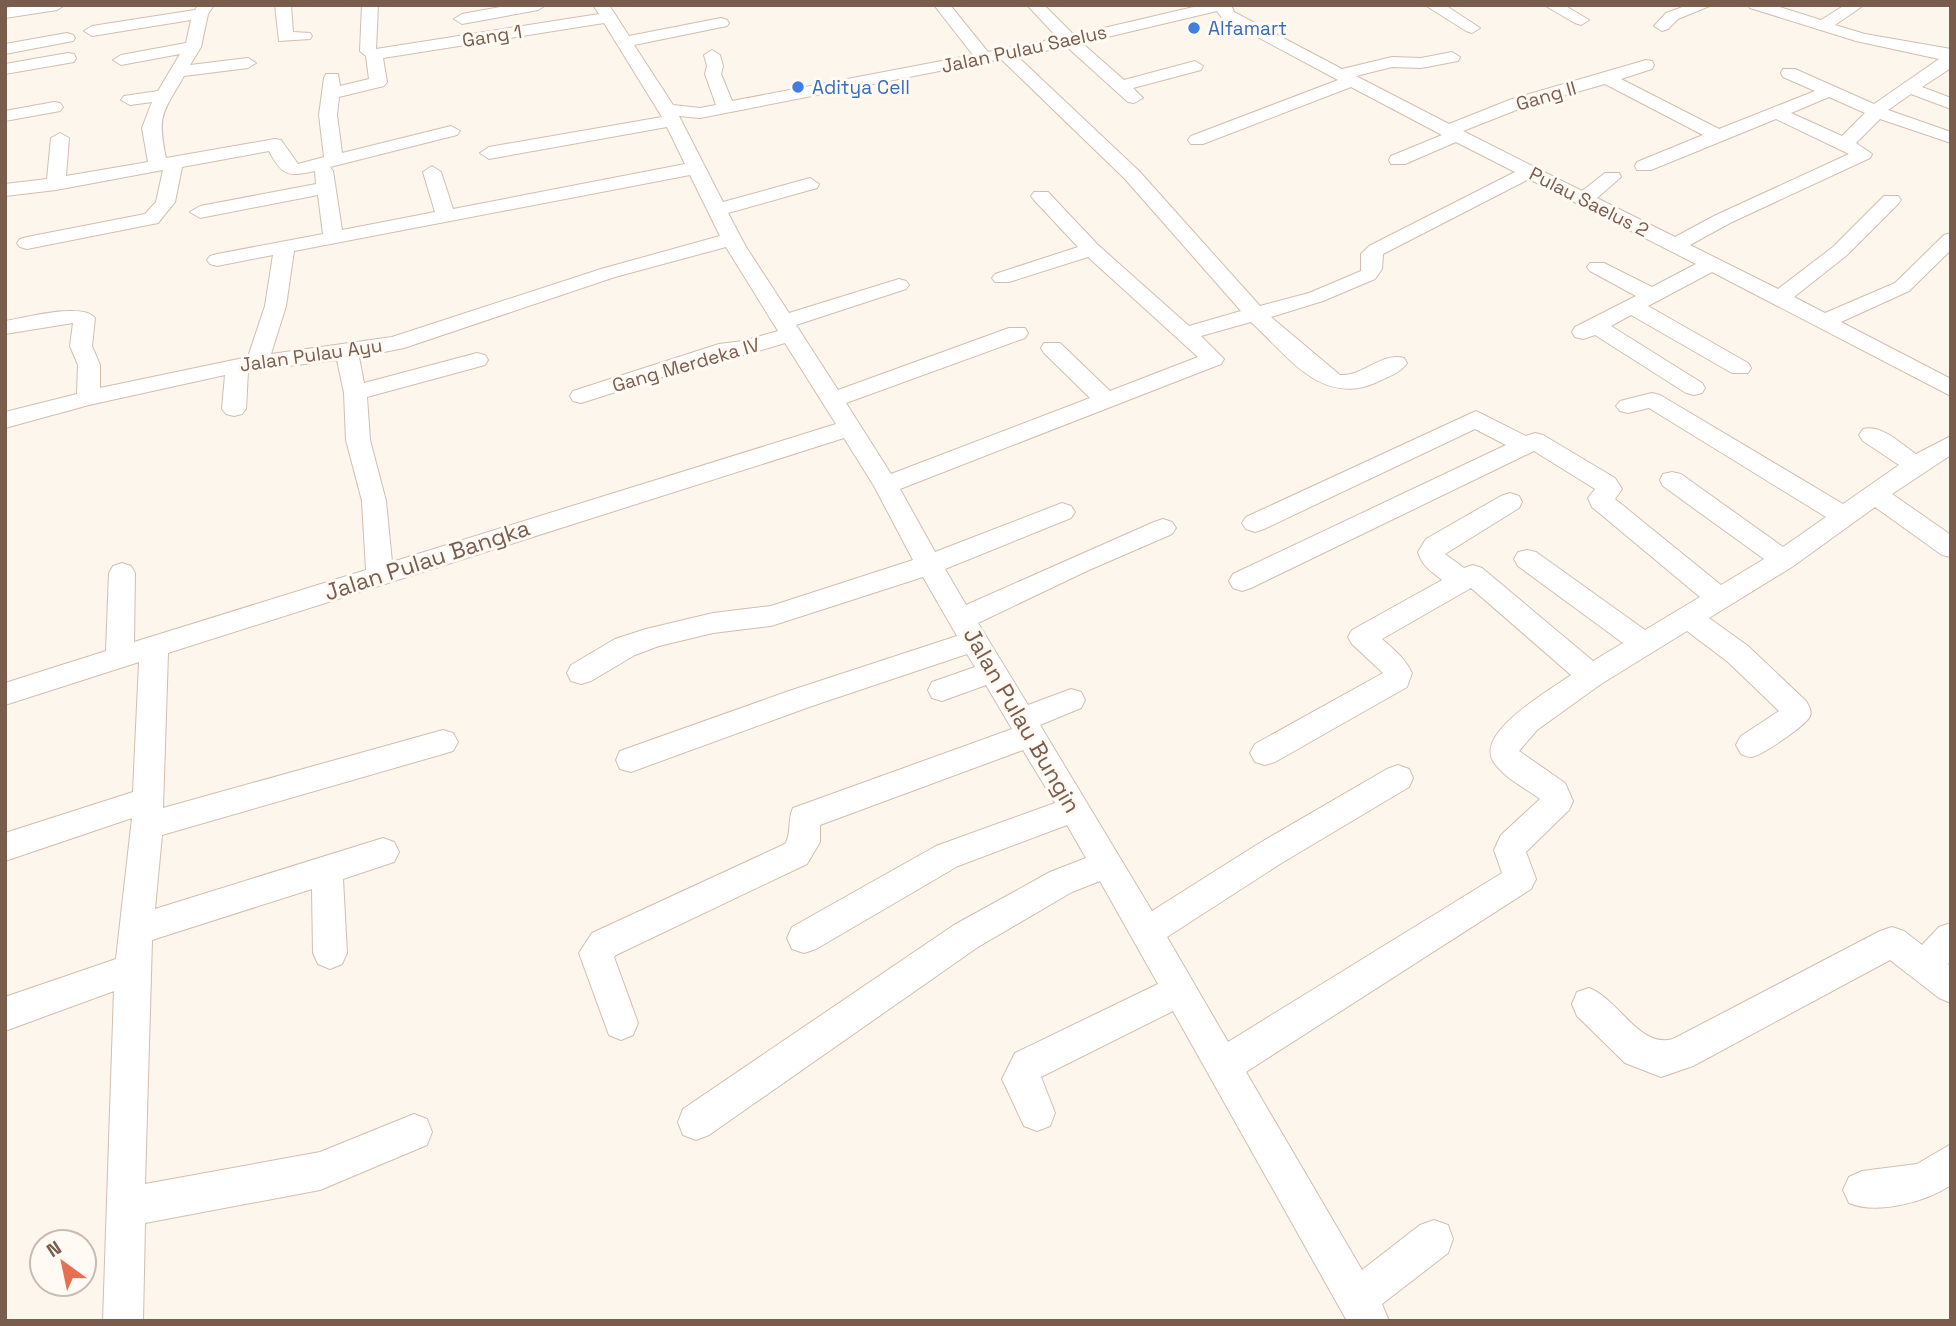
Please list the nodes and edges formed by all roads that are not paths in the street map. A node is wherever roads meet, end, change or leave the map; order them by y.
1 (283, 5) edge
2 (370, 5) edge
3 (538, 5) edge
4 (942, 5) edge
5 (1035, 5) edge
6 (1433, 5) edge
7 (1552, 5) edge
8 (1704, 5) edge
9 (1756, 5) edge
10 (1856, 5) edge
11 (51, 6) edge
12 (1219, 9) edge
13 (203, 10) edge
14 (605, 11) edge
15 (5, 13) edge
16 (462, 19) dead end
17 (1581, 20) dead end
18 (721, 23) dead end
19 (1662, 26) dead end
20 (1822, 26) junction
21 (1472, 27) dead end
22 (92, 31) dead end
23 (304, 36) dead end
24 (67, 37) dead end
25 (1070, 41) junction
26 (625, 42) junction
27 (193, 47) junction
28 (5, 49) edge
29 (374, 54) junction
30 (1005, 54) junction
31 (712, 55) dead end
32 (1950, 55) edge
33 (1452, 57) dead end
34 (68, 58) dead end
35 (984, 58) junction
36 (121, 60) dead end
37 (248, 63) dead end
38 (1646, 65) dead end
39 (1195, 66) dead end
40 (5, 69) edge
41 (179, 72) junction
42 (1789, 73) dead end
43 (1346, 78) junction
44 (1606, 78) junction
45 (1119, 86) junction
46 (1910, 88) junction
47 (1829, 92) junction
48 (164, 95) junction
49 (1134, 98) dead end
50 (130, 100) dead end
51 (1951, 104) edge
52 (726, 108) junction
53 (1875, 111) junction
54 (1779, 113) junction
55 (5, 116) edge
56 (679, 118) junction
57 (54, 123) junction
58 (451, 131) dead end
59 (5, 132) edge
60 (1452, 133) junction
61 (1720, 137) junction
62 (1951, 138) edge
63 (1197, 140) dead end
64 (1843, 145) junction
65 (489, 152) dead end
66 (1398, 160) dead end
67 (328, 162) junction
68 (165, 163) junction
69 (1644, 166) dead end
70 (695, 168) junction
71 (432, 172) dead end
72 (1528, 172) junction
73 (1612, 177) dead end
74 (55, 184) junction
75 (810, 184) dead end
76 (327, 188) junction
77 (5, 190) edge
78 (1041, 196) dead end
79 (1582, 200) junction
80 (1891, 200) dead end
81 (716, 209) junction
82 (200, 212) dead end
83 (446, 217) junction
84 (333, 237) junction
85 (732, 239) junction
86 (1951, 239) edge
87 (27, 243) dead end
88 (1675, 245) junction
89 (284, 248) junction
90 (1091, 249) junction
91 (217, 260) dead end
92 (1712, 264) junction
93 (1597, 267) dead end
94 (1002, 278) dead end
95 (899, 285) dead end
96 (1780, 298) junction
97 (1643, 302) junction
98 (1254, 313) junction
99 (1825, 321) junction
100 (5, 328) edge
101 (787, 328) junction
102 (1017, 333) dead end
103 (1185, 334) junction
104 (1052, 348) dead end
105 (347, 352) junction
106 (477, 360) dead end
107 (247, 363) junction
108 (1396, 363) dead end
109 (1740, 368) dead end
110 (1694, 388) dead end
111 (1951, 389) edge
112 (355, 393) junction
113 (581, 396) dead end
114 (88, 398) junction
115 (1105, 399) junction
116 (832, 400) junction
117 (1628, 406) dead end
118 (233, 409) dead end
119 (5, 420) edge
120 (849, 428) junction
121 (1871, 435) dead end
122 (1524, 445) junction
123 (1937, 460) edge
124 (1672, 480) dead end
125 (886, 485) junction
126 (1875, 495) junction
127 (1510, 502) dead end
128 (1062, 512) dead end
129 (1845, 517) junction
130 (1255, 523) dead end
131 (1163, 528) dead end
132 (1951, 548) edge
133 (1527, 559) dead end
134 (1783, 560) junction
135 (929, 565) junction
136 (122, 573) dead end
137 (380, 575) junction
138 (1461, 580) junction
139 (1242, 581) dead end
140 (1719, 598) junction
141 (1689, 618) junction
142 (969, 629) junction
143 (1645, 645) junction
144 (154, 647) junction
145 (120, 657) junction
146 (993, 671) junction
147 (581, 673) dead end
148 (1591, 676) junction
149 (942, 690) dead end
150 (6, 691) edge
151 (1071, 700) dead end
152 (1026, 728) junction
153 (443, 742) dead end
154 (1751, 745) dead end
155 (1265, 753) dead end
156 (631, 760) dead end
157 (1398, 778) dead end
158 (1073, 810) junction
159 (148, 813) junction
160 (5, 847) edge
161 (383, 852) dead end
162 (1107, 864) junction
163 (327, 870) junction
164 (136, 930) junction
165 (1147, 932) junction
166 (1951, 937) edge
167 (804, 938) dead end
168 (330, 953) dead end
169 (1924, 966) junction
170 (132, 970) junction
171 (1951, 987) edge
172 (1179, 991) junction
173 (1589, 1004) dead end
174 (5, 1014) edge
175 (621, 1023) dead end
176 (1223, 1066) junction
177 (1037, 1113) dead end
178 (696, 1122) dead end
179 (414, 1132) dead end
180 (1951, 1163) edge
181 (1861, 1190) dead end
182 (126, 1207) junction
183 (1434, 1239) dead end
184 (1363, 1310) edge
185 (123, 1321) edge

1 - 23 street
2 - 29 street
3 - 16 street
4 - 35 street
5 - 25 street
6 - 21 street
7 - 17 street
8 - 19 street
9 - 20 street
10 - 20 street
11 - 15 street
12 - 25 street, Jalan Pulau Saelus
12 - 43 street, Pulau Saelus 2
13 - 22 street
13 - 27 street
14 - 26 street, Jalan Pulau Bungin
14 - 29 street, Gang 1
18 - 26 street
20 - 32 street
24 - 28 street
25 - 30 street, Jalan Pulau Saelus
25 - 45 street
26 - 56 street, Jalan Pulau Bungin
27 - 36 street
27 - 41 street
29 - 67 street
30 - 35 street, Jalan Pulau Saelus
30 - 98 street
31 - 52 street
32 - 46 street
33 - 43 street
34 - 40 street
35 - 52 street, Jalan Pulau Saelus
37 - 41 street
38 - 44 street, Gang II
39 - 45 street
41 - 48 street
42 - 47 street
43 - 60 street, Pulau Saelus 2
43 - 63 street
44 - 60 street, Gang II
44 - 61 street
45 - 49 street
46 - 51 street
46 - 53 street
47 - 53 street
47 - 54 street
48 - 50 street
48 - 68 street
52 - 56 street, Jalan Pulau Saelus
53 - 62 street
53 - 64 street
54 - 61 street
54 - 64 street
55 - 57 street
56 - 65 street, Jalan Pulau Saelus
56 - 70 street, Jalan Pulau Bungin
57 - 59 street
57 - 74 street
58 - 67 street
60 - 66 street, Gang II
60 - 72 street, Pulau Saelus 2
61 - 69 street
64 - 88 street
67 - 68 street
67 - 76 street
68 - 74 street
68 - 87 street
70 - 81 street, Jalan Pulau Bungin
70 - 83 street
71 - 83 street
72 - 79 street, Pulau Saelus 2
72 - 98 street
73 - 79 street
74 - 77 street
75 - 81 street
76 - 82 street
76 - 84 street
78 - 90 street
79 - 88 street, Pulau Saelus 2
80 - 96 street
81 - 85 street, Jalan Pulau Bungin
83 - 84 street
84 - 89 street
85 - 101 street, Jalan Pulau Bungin
85 - 105 street, Jalan Pulau Ayu
86 - 99 street
88 - 92 street, Pulau Saelus 2
89 - 91 street
89 - 107 street
90 - 94 street
90 - 103 street
92 - 96 street, Pulau Saelus 2
92 - 97 street
93 - 97 street
95 - 101 street, Gang Merdeka IV
96 - 99 street, Pulau Saelus 2
97 - 109 street
97 - 110 street
98 - 103 street
98 - 108 street
99 - 111 street, Pulau Saelus 2
100 - 114 street
101 - 113 street, Gang Merdeka IV
101 - 116 street, Jalan Pulau Bungin
102 - 116 street
103 - 115 street
104 - 115 street
105 - 107 street, Jalan Pulau Ayu
105 - 112 street
106 - 112 street
107 - 114 street, Jalan Pulau Ayu
107 - 118 street
112 - 137 street
114 - 119 street, Jalan Pulau Ayu
115 - 125 street
116 - 120 street, Jalan Pulau Bungin
117 - 129 street
120 - 125 street, Jalan Pulau Bungin
120 - 137 street, Jalan Pulau Bangka
121 - 123 street
122 - 130 street
122 - 139 street
122 - 140 street
123 - 126 street
124 - 134 street
125 - 135 street, Jalan Pulau Bungin
126 - 129 street
126 - 132 street
127 - 138 street
128 - 135 street
129 - 134 street
131 - 142 street
133 - 143 street
134 - 140 street
135 - 142 street, Jalan Pulau Bungin
135 - 147 street
136 - 145 street
137 - 144 street, Jalan Pulau Bangka
138 - 148 street
138 - 155 street
140 - 141 street
141 - 143 street
141 - 154 street
142 - 146 street, Jalan Pulau Bungin
142 - 156 street
143 - 148 street
144 - 145 street, Jalan Pulau Bangka
144 - 159 street
145 - 150 street, Jalan Pulau Bangka
146 - 149 street
146 - 152 street, Jalan Pulau Bungin
148 - 176 street
151 - 152 street
152 - 158 street, Jalan Pulau Bungin
152 - 175 street
153 - 159 street
157 - 165 street
158 - 162 street, Jalan Pulau Bungin
158 - 167 street
159 - 160 street
159 - 164 street
161 - 163 street
162 - 165 street, Jalan Pulau Bungin
162 - 178 street
163 - 164 street
163 - 168 street
164 - 170 street
165 - 172 street, Jalan Pulau Bungin
166 - 169 street
169 - 171 street
169 - 173 street
170 - 174 street
170 - 182 street
172 - 176 street, Jalan Pulau Bungin
172 - 177 street
176 - 184 street, Jalan Pulau Bungin
179 - 182 street
180 - 181 street
182 - 185 street
183 - 184 street

